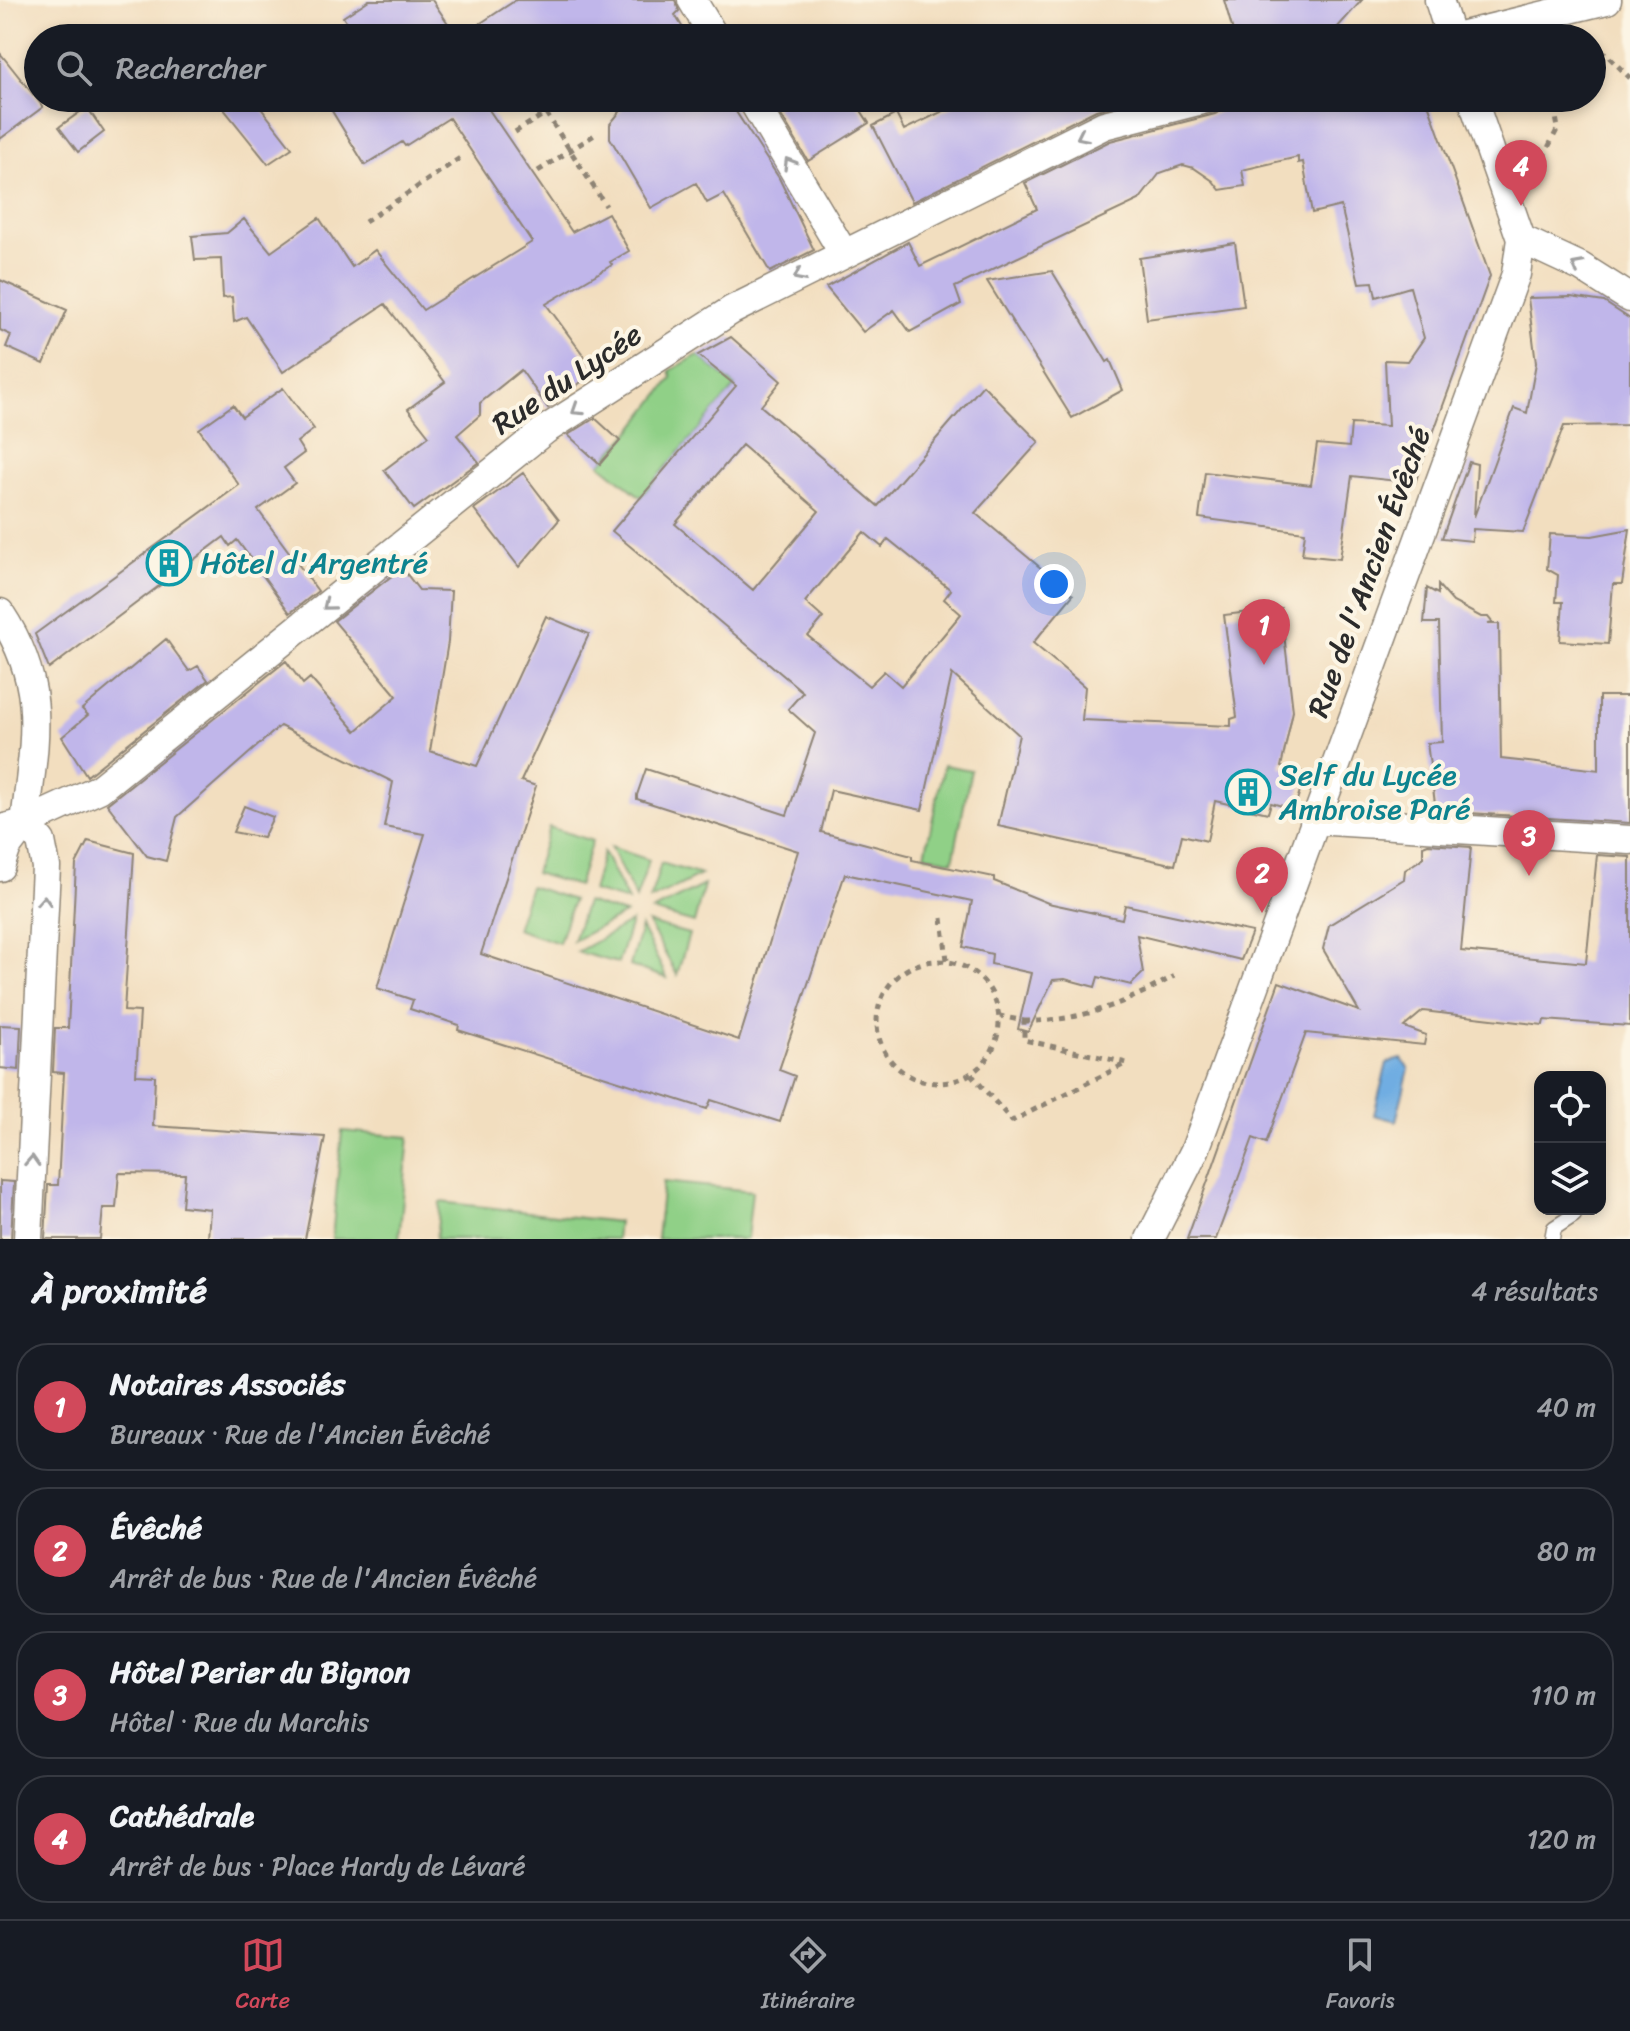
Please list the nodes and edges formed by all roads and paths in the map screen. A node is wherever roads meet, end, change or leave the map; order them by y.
1 (692, 0) edge
2 (1439, 0) edge
3 (1607, 0) edge
4 (707, 24) edge
5 (1447, 24) edge
6 (1508, 24) edge
7 (1606, 54) edge
8 (1630, 78) edge
9 (759, 112) edge
10 (1155, 112) edge
11 (1477, 112) edge
12 (1555, 112) edge
13 (546, 113) joint
14 (515, 132) dead end
15 (596, 134) dead end
16 (571, 151) junction
17 (463, 156) dead end
18 (538, 171) dead end
19 (1529, 187) dead end
20 (606, 206) dead end
21 (365, 222) dead end
22 (1521, 239) junction
23 (844, 254) junction
24 (1630, 298) edge
25 (0, 613) edge
26 (1314, 820) junction
27 (13, 826) edge
28 (1630, 840) edge
29 (0, 867) edge
30 (942, 918) dead end
31 (947, 961) junction
32 (1174, 976) dead end
33 (1000, 1016) junction
34 (1024, 1021) junction
35 (971, 1074) junction
36 (1574, 1215) dead end
37 (28, 1239) edge
38 (1150, 1239) edge
39 (1552, 1239) edge

1 - 4 street
2 - 5 street
3 - 6 street
7 - 8 path
23 -> 9 street
10 -> 23 street, Rue du Lycée
11 - 22 street
12 - 19 path
13 - 14 path
13 - 16 path
15 - 16 path
16 - 18 path
16 - 20 path
17 - 21 path
24 -> 22 street
22 - 26 street, Rue de l'Ancien Évêché
23 -> 27 street, Rue du Lycée
25 - 27 street
26 - 28 street
26 - 38 street, Rue de l'Ancien Évêché
27 - 29 street
37 -> 27 street
30 - 31 path
31 - 33 path
31 - 35 path
32 - 34 path
33 - 34 path
33 - 35 path
34 - 35 path
36 - 39 lane

